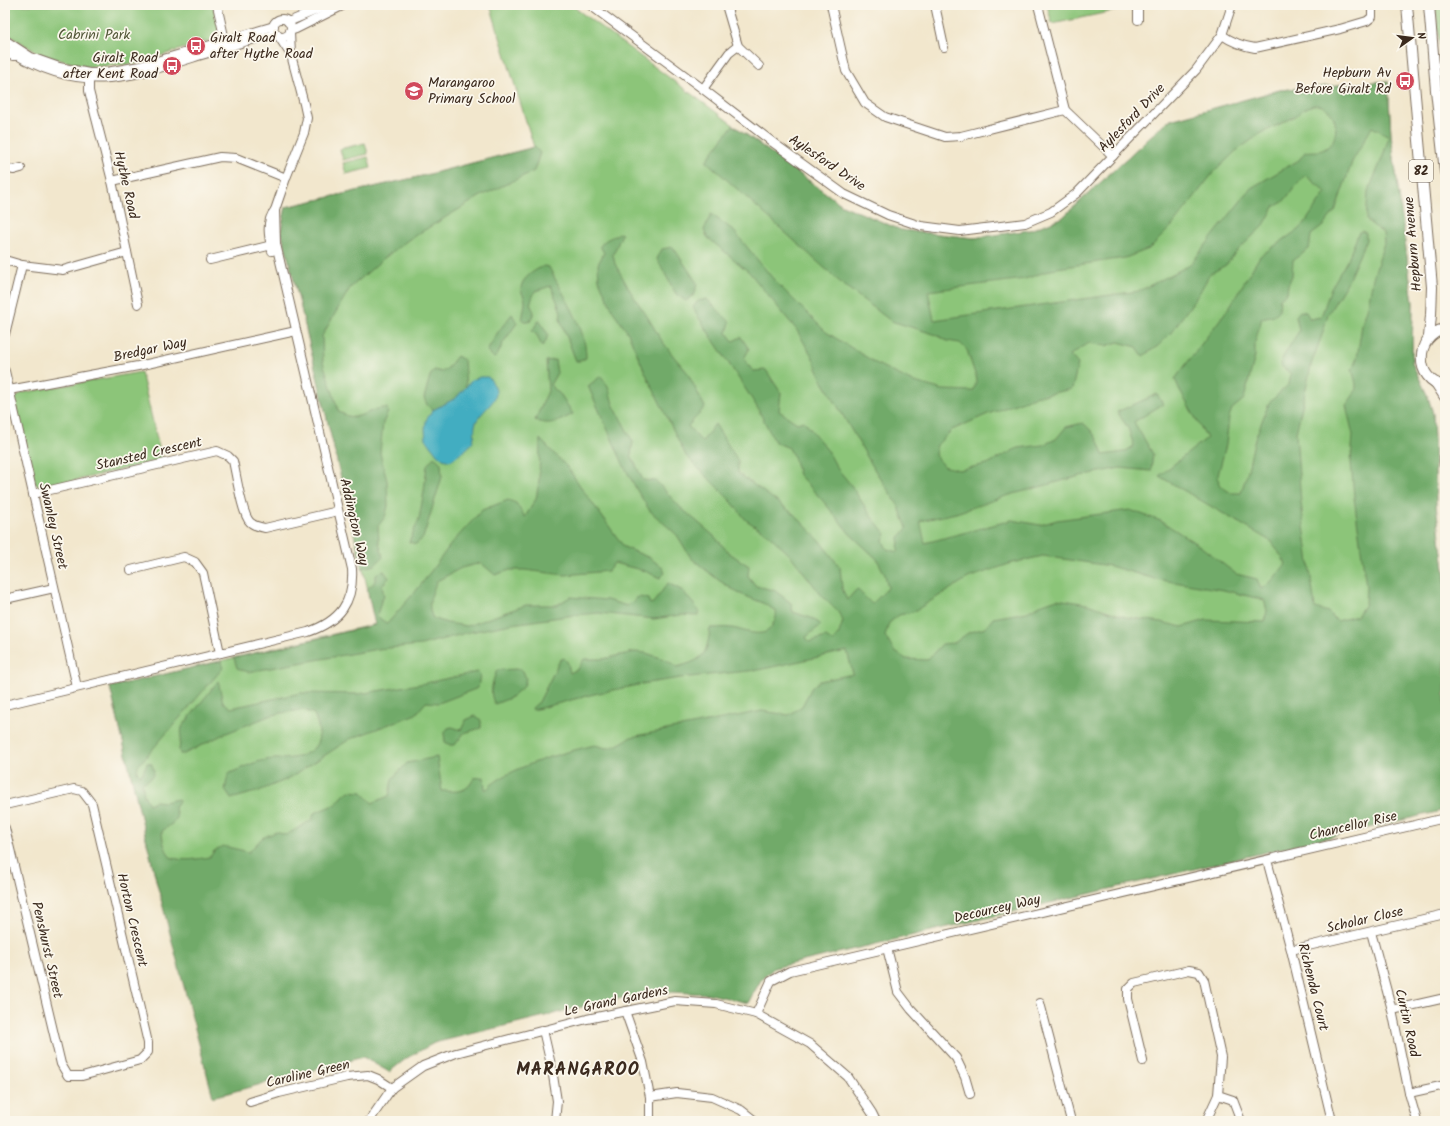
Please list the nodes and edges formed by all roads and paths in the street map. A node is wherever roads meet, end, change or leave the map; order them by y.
1 (217, 5) edge
2 (329, 5) edge
3 (344, 5) edge
4 (590, 5) edge
5 (726, 5) edge
6 (831, 5) edge
7 (935, 5) edge
8 (1038, 5) edge
9 (1138, 5) edge
10 (1232, 5) edge
11 (1372, 5) edge
12 (1407, 5) edge
13 (1429, 5) edge
14 (1138, 20) dead end
15 (289, 28) junction
16 (275, 31) junction
17 (1222, 35) junction
18 (5, 40) edge
19 (226, 44) junction
20 (738, 46) junction
21 (944, 47) dead end
22 (5, 49) edge
23 (16, 54) joint
24 (290, 55) junction
25 (759, 66) dead end
26 (89, 76) junction
27 (703, 89) junction
28 (1065, 110) junction
29 (1113, 156) junction
30 (5, 168) edge
31 (21, 168) dead end
32 (1445, 172) edge
33 (286, 178) junction
34 (112, 181) junction
35 (273, 245) junction
36 (127, 252) junction
37 (5, 260) edge
38 (210, 260) dead end
39 (22, 265) junction
40 (138, 304) dead end
41 (1445, 329) edge
42 (293, 331) junction
43 (5, 334) edge
44 (1429, 337) junction
45 (5, 371) edge
46 (1441, 385) edge
47 (9, 390) junction
48 (1445, 397) edge
49 (1445, 456) edge
50 (1445, 464) edge
51 (33, 494) junction
52 (336, 511) junction
53 (131, 570) dead end
54 (54, 588) junction
55 (5, 599) edge
56 (220, 650) junction
57 (76, 684) junction
58 (5, 699) edge
59 (5, 705) edge
60 (5, 805) edge
61 (1445, 818) edge
62 (5, 828) edge
63 (1267, 860) junction
64 (1445, 914) edge
65 (1371, 932) junction
66 (887, 948) junction
67 (1291, 950) junction
68 (1445, 998) edge
69 (1040, 1002) dead end
70 (1392, 1010) junction
71 (625, 1011) junction
72 (756, 1014) junction
73 (543, 1030) junction
74 (1143, 1060) dead end
75 (68, 1076) joint
76 (1445, 1085) edge
77 (392, 1088) junction
78 (1409, 1093) junction
79 (970, 1094) dead end
80 (1218, 1095) junction
81 (650, 1097) junction
82 (250, 1102) dead end
83 (370, 1121) edge
84 (555, 1121) edge
85 (650, 1121) edge
86 (756, 1121) edge
87 (876, 1121) edge
88 (1071, 1121) edge
89 (1206, 1121) edge
90 (1241, 1121) edge
91 (1332, 1121) edge
92 (1417, 1121) edge

1 - 19 street
2 - 15 street
3 - 15 street
4 - 27 street, Aylesford Drive
5 - 20 street
6 - 28 street
7 - 21 street
8 - 28 street
9 - 14 street
10 - 17 street, Aylesford Drive
11 - 17 street
12 - 44 main road, Hepburn Avenue / 82
13 - 32 main road, 82
15 - 16 street
15 - 16 street
15 - 24 street, Addington Way
16 - 19 street
16 - 24 street, Addington Way
17 - 29 street, Aylesford Drive
18 - 26 street
19 - 26 street
20 - 25 street
20 - 27 street
22 - 23 main road
23 - 26 street
24 - 33 street, Addington Way
26 - 34 street, Hythe Road
27 - 29 street, Aylesford Drive
28 - 29 street
30 - 31 street
33 - 34 street
33 - 35 street, Addington Way
34 - 36 street, Hythe Road
35 - 38 street
35 - 42 street, Addington Way
36 - 39 street
36 - 40 street, Hythe Road
37 - 39 street
39 - 43 street
41 - 44 main road
42 - 47 street, Bredgar Way
42 - 52 street, Addington Way
44 - 46 main road, 82
45 - 47 street, Swanley Street
46 - 48 main road, 82
47 - 51 street, Swanley Street
49 - 50 main road
51 - 52 street, Stansted Crescent
51 - 54 street, Swanley Street
52 - 56 street, Addington Way
53 - 56 street
54 - 55 street
54 - 57 street, Swanley Street
56 - 57 street, Addington Way
57 - 58 street, Addington Way
57 - 59 street, Addington Way
60 - 75 street, Horton Crescent
61 - 63 street, Chancellor Rise
62 - 75 street, Penshurst Street
63 - 66 street, Decourcey Way
63 - 67 street, Richenda Court
64 - 65 street, Scholar Close
65 - 67 street, Scholar Close
65 - 70 street, Curtin Road
66 - 72 street, Decourcey Way
66 - 79 street
67 - 91 street, Richenda Court
68 - 70 street
69 - 88 street
70 - 78 street, Curtin Road
71 - 72 street, Le Grand Gardens
71 - 73 street, Le Grand Gardens
71 - 81 street
72 - 87 street, Le Grand Gardens
73 - 77 street, Le Grand Gardens
73 - 84 street
74 - 80 street
76 - 78 street
77 - 82 street, Caroline Green
77 - 83 street, Le Grand Gardens
78 - 92 street, Curtin Road
80 - 89 street
80 - 90 street
81 - 85 street
81 - 86 street

